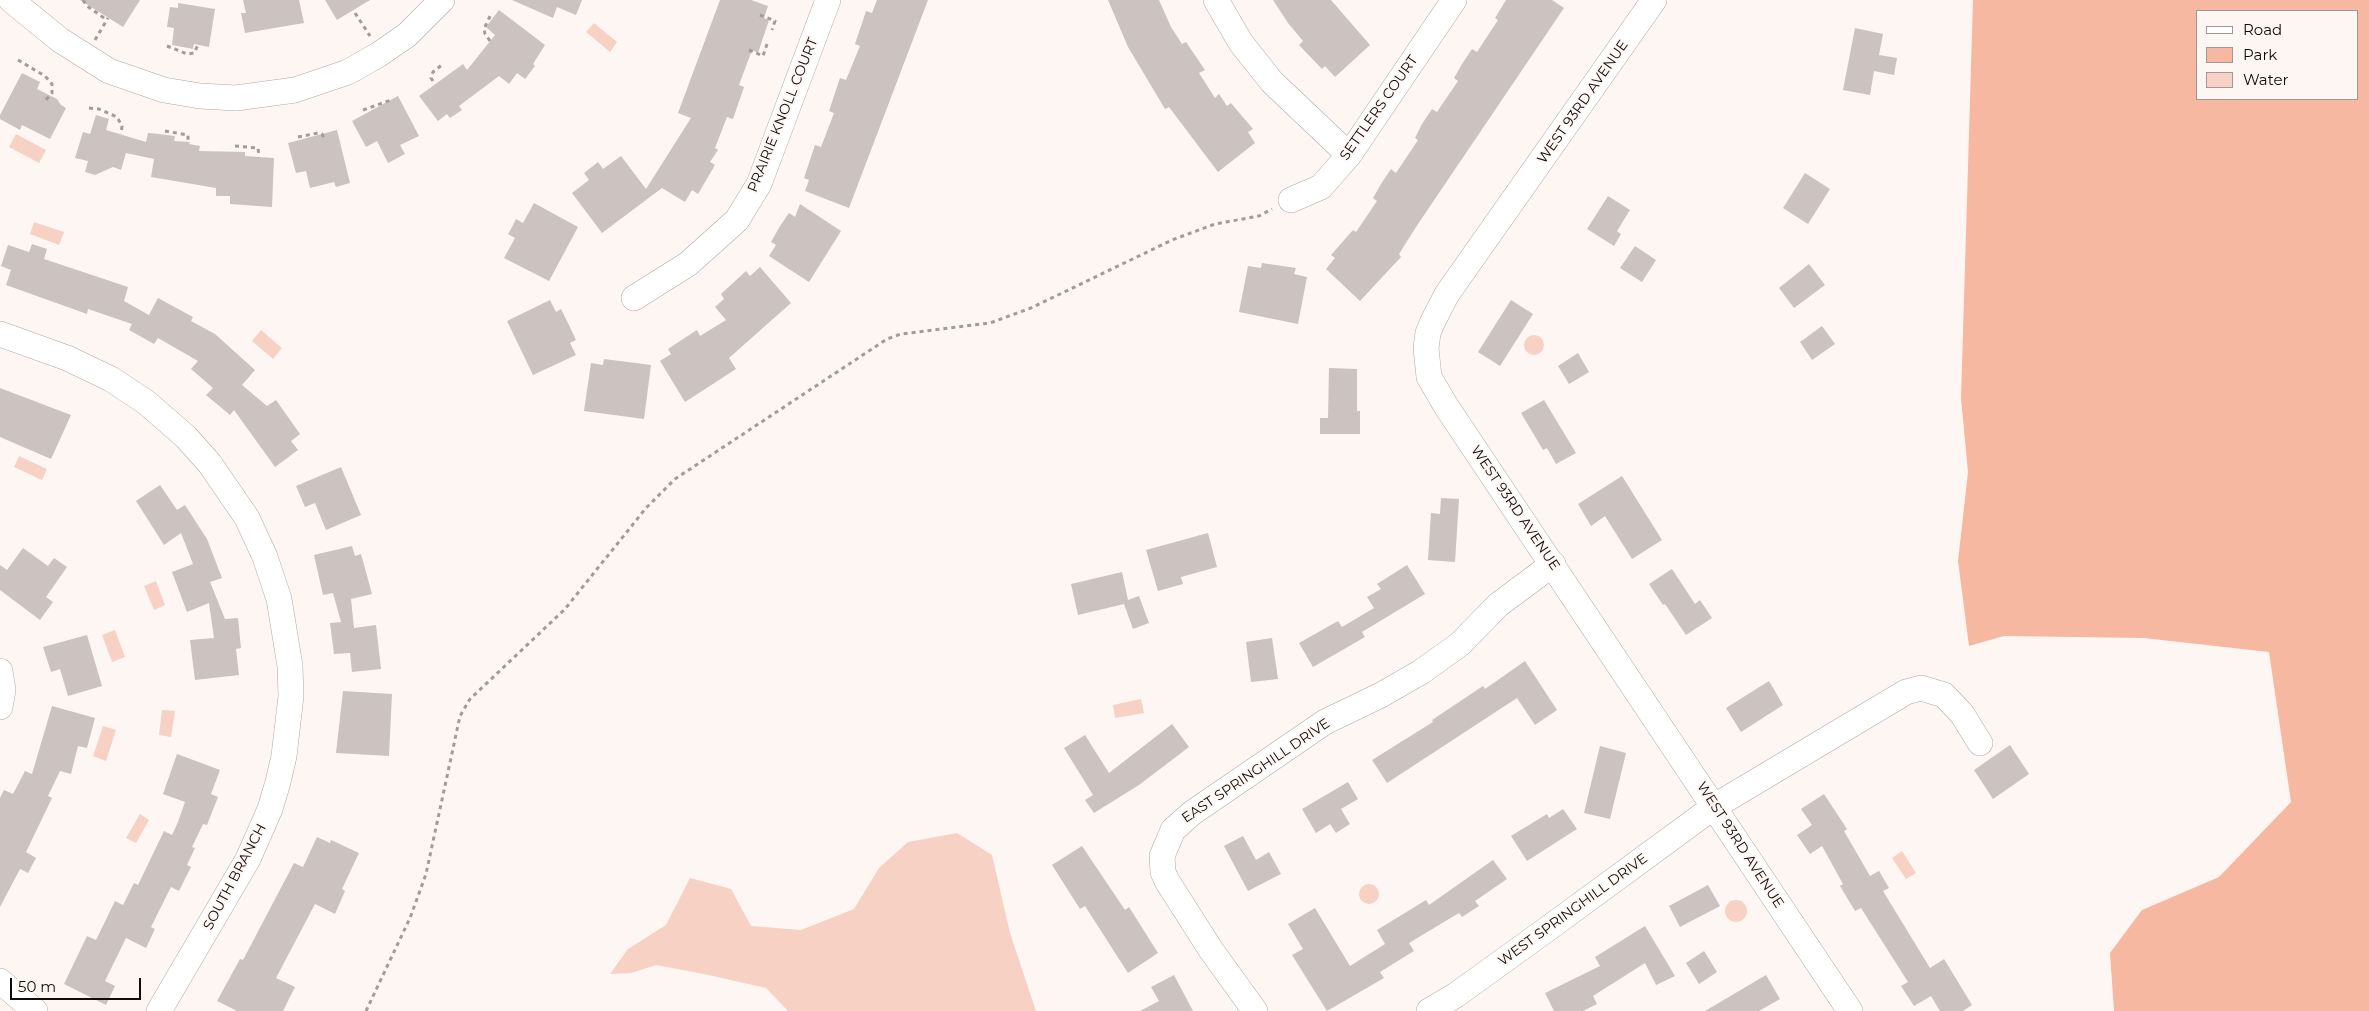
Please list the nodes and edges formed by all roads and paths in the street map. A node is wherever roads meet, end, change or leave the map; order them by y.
1 (11, 0) edge
2 (83, 0) edge
3 (442, 0) edge
4 (828, 0) edge
5 (1216, 0) edge
6 (1454, 0) edge
7 (1654, 0) edge
8 (355, 13) dead end
9 (491, 14) dead end
10 (760, 15) dead end
11 (107, 20) dead end
12 (772, 30) dead end
13 (490, 41) dead end
14 (767, 44) dead end
15 (198, 45) dead end
16 (167, 46) dead end
17 (749, 50) dead end
18 (380, 54) junction
19 (18, 60) dead end
20 (443, 64) dead end
21 (433, 81) dead end
22 (390, 100) dead end
23 (44, 102) dead end
24 (89, 108) dead end
25 (363, 110) dead end
26 (166, 131) dead end
27 (121, 134) dead end
28 (298, 137) dead end
29 (324, 138) dead end
30 (188, 142) dead end
31 (235, 146) dead end
32 (1349, 155) junction
33 (259, 157) dead end
34 (1291, 200) joint
35 (634, 298) dead end
36 (0, 334) edge
37 (1553, 564) junction
38 (0, 671) edge
39 (0, 707) edge
40 (1980, 743) dead end
41 (1715, 806) junction
42 (0, 981) edge
43 (1848, 1010) edge
44 (35, 1011) edge
45 (159, 1011) edge
46 (366, 1011) edge
47 (1255, 1011) edge
48 (1429, 1011) edge

1 - 18 street
2 - 11 path
3 - 18 street
4 - 35 street, PRAIRIE KNOLL COURT
5 - 32 street
6 - 32 street, SETTLERS COURT
7 - 37 street, WEST 93RD AVENUE
8 - 18 path
9 - 13 path
10 - 12 path
14 - 17 path
15 - 16 path
19 - 23 path
20 - 21 path
22 - 25 path
24 - 27 path
26 - 30 path
28 - 29 path
31 - 33 path
32 - 34 street, SETTLERS COURT
34 - 46 path
36 - 45 street, SOUTH BRANCH
37 - 41 street, WEST 93RD AVENUE
37 - 47 street, EAST SPRINGHILL DRIVE
38 - 39 street
40 - 41 street, WEST SPRINGHILL DRIVE
41 - 43 street, WEST 93RD AVENUE
41 - 48 street, WEST SPRINGHILL DRIVE
42 - 44 street

